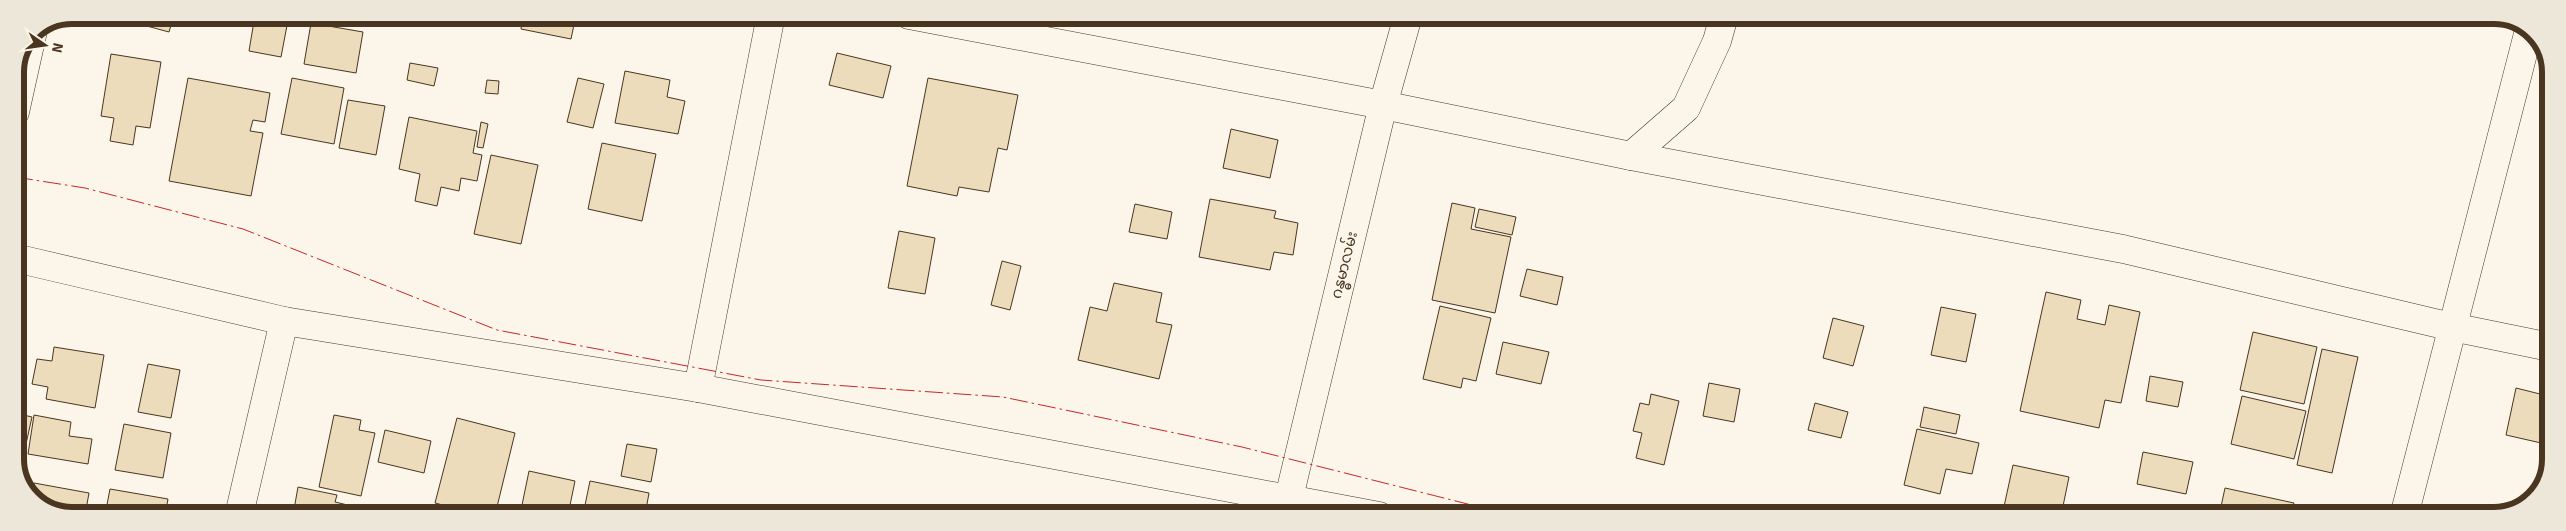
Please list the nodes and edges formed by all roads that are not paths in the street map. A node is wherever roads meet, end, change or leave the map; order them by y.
1 (769, 24) edge
2 (956, 24) edge
3 (1406, 24) edge
4 (1722, 24) edge
5 (2527, 37) edge
6 (28, 51) edge
7 (24, 71) edge
8 (1383, 105) junction
9 (1631, 156) junction
10 (24, 260) edge
11 (284, 320) junction
12 (2452, 327) junction
13 (2542, 345) edge
14 (698, 388) junction
15 (1286, 506) edge
16 (241, 507) edge
17 (2406, 507) edge

1 - 14 street
2 - 8 street
3 - 8 street, ဂန္ဓမာလမ်း
4 - 9 street
5 - 12 street
6 - 7 street
8 - 9 street
8 - 15 street, ဂန္ဓမာလမ်း
9 - 12 street
10 - 11 street
11 - 14 street
11 - 16 street
12 - 13 street
12 - 17 street
14 - 15 street

